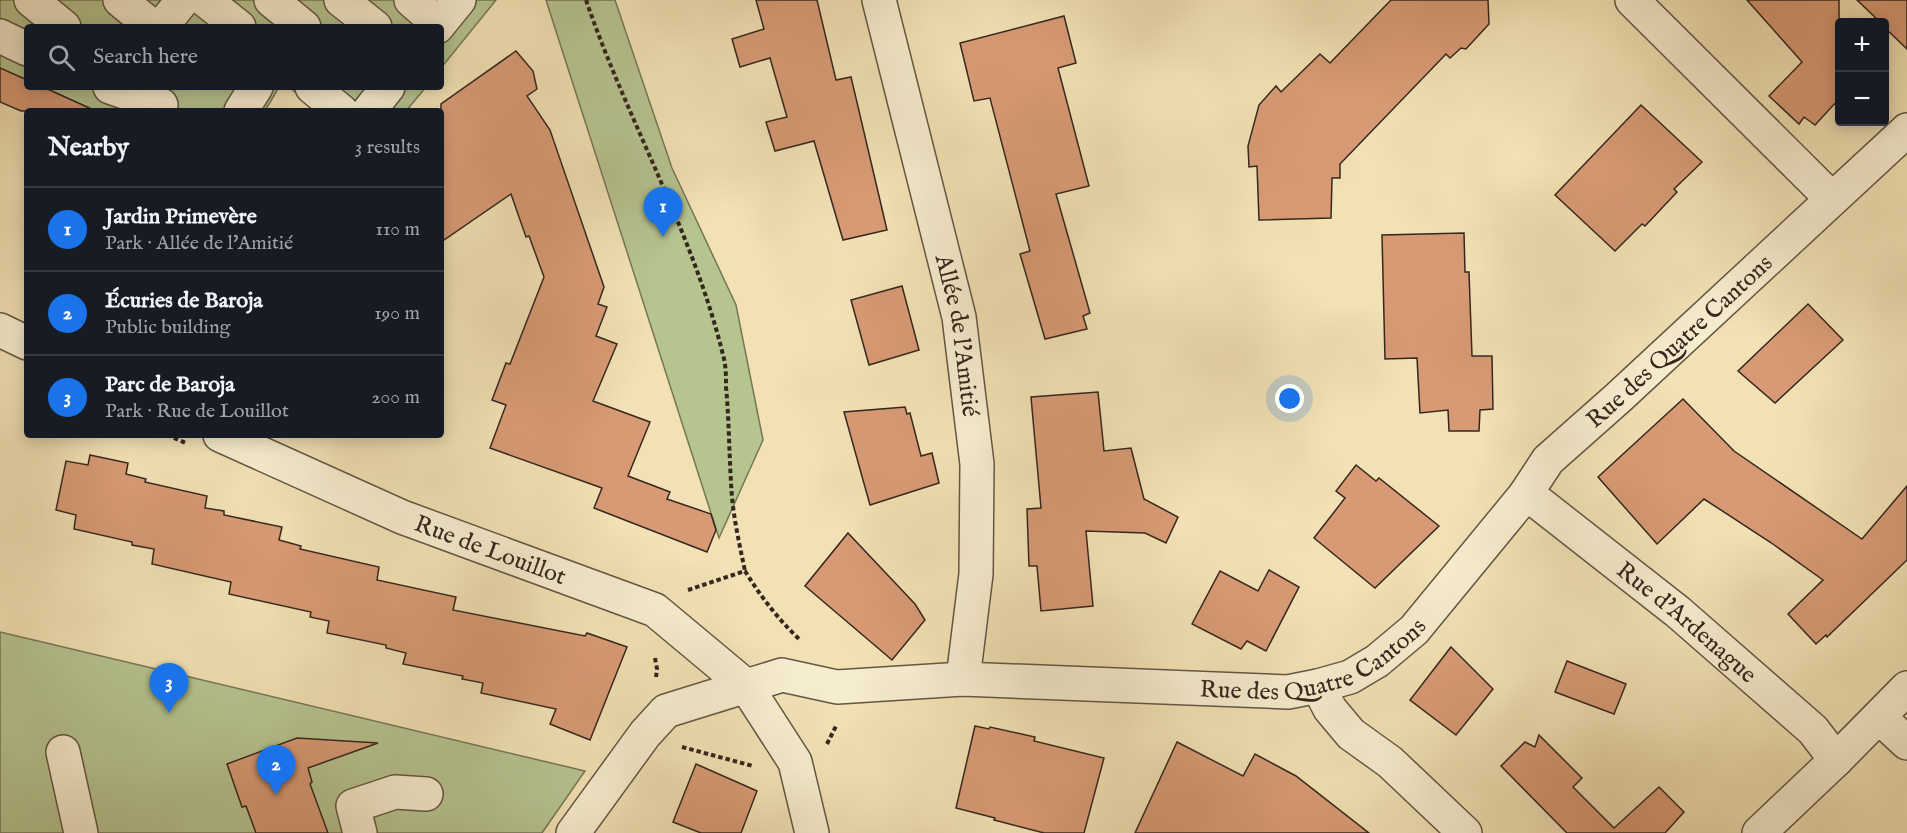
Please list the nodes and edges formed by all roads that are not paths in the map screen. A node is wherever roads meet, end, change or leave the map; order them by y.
1 (31, 0) edge
2 (120, 0) edge
3 (183, 0) edge
4 (206, 0) edge
5 (271, 0) edge
6 (341, 0) edge
7 (459, 0) edge
8 (879, 0) edge
9 (1632, 0) edge
10 (425, 13) edge
11 (60, 24) edge
12 (149, 24) edge
13 (163, 24) edge
14 (235, 24) edge
15 (300, 24) edge
16 (371, 24) edge
17 (0, 36) edge
18 (24, 48) edge
19 (120, 90) edge
20 (316, 90) edge
21 (386, 90) edge
22 (157, 101) edge
23 (337, 108) edge
24 (371, 108) edge
25 (1907, 130) edge
26 (1832, 199) junction
27 (0, 330) edge
28 (24, 342) edge
29 (226, 438) edge
30 (1525, 495) junction
31 (963, 678) junction
32 (746, 686) junction
33 (1318, 686) junction
34 (1907, 688) edge
35 (1879, 717) junction
36 (1907, 743) edge
37 (63, 752) dead end
38 (1836, 760) junction
39 (426, 794) dead end
40 (81, 833) edge
41 (360, 833) edge
42 (573, 833) edge
43 (812, 833) edge
44 (1466, 833) edge
45 (1758, 833) edge

1 - 11 street
2 - 12 street
3 - 13 street
4 - 14 street
5 - 15 street
6 - 16 street
7 - 10 street
8 - 31 street, Allée de l'Amitié
9 - 26 street
17 - 18 street
19 - 22 street
20 - 23 street
21 - 24 street
25 - 26 street, Rue des Quatre Cantons
26 - 30 street, Rue des Quatre Cantons
27 - 28 street
29 - 32 street, Rue de Louillot
30 - 33 street, Rue des Quatre Cantons
30 - 38 street, Rue d'Ardenague
31 - 32 street, Rue des Quatre Cantons
31 - 33 street, Rue des Quatre Cantons
32 - 42 street, Rue des Quatre Cantons
32 - 43 street, Rue de Louillot
33 - 44 street
34 - 35 street
35 - 36 street
35 - 38 street
37 - 40 street
38 - 45 street
39 - 41 street

